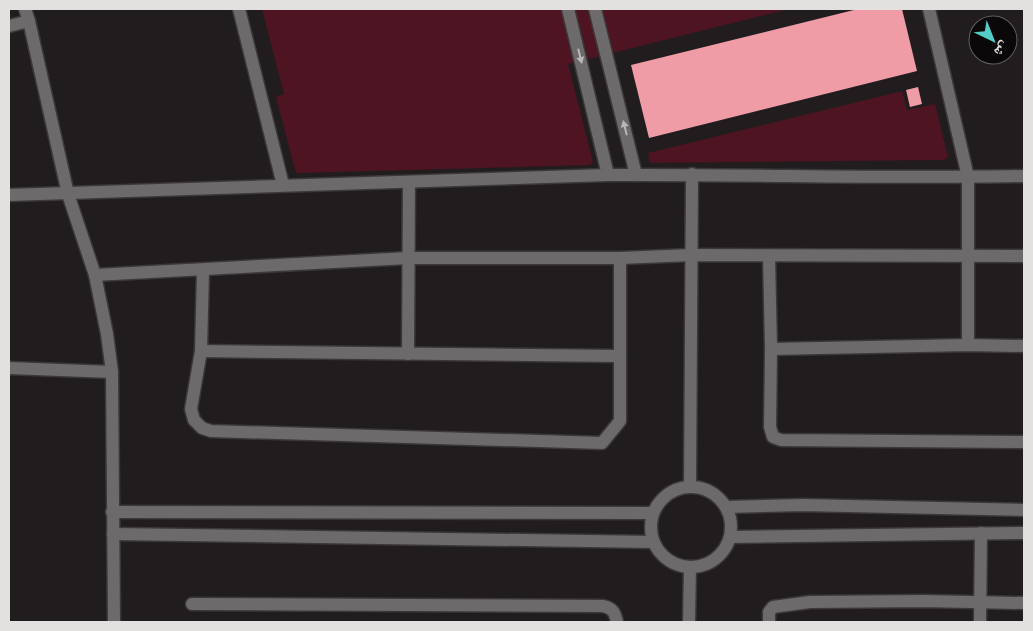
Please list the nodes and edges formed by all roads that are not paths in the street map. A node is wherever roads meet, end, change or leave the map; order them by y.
1 (25, 9) edge
2 (239, 9) edge
3 (568, 9) edge
4 (596, 9) edge
5 (929, 9) edge
6 (29, 22) junction
7 (9, 26) edge
8 (692, 174) junction
9 (608, 175) junction
10 (636, 175) junction
11 (1024, 176) edge
12 (968, 177) junction
13 (409, 182) junction
14 (283, 185) junction
15 (68, 194) junction
16 (9, 195) edge
17 (691, 255) junction
18 (769, 256) junction
19 (968, 256) junction
20 (1024, 256) edge
21 (408, 258) junction
22 (620, 258) junction
23 (203, 270) junction
24 (95, 275) junction
25 (968, 344) junction
26 (1024, 346) edge
27 (771, 349) junction
28 (201, 351) junction
29 (408, 354) junction
30 (619, 356) junction
31 (9, 368) edge
32 (112, 372) junction
33 (1024, 442) edge
34 (690, 486) junction
35 (726, 506) junction
36 (1024, 510) edge
37 (112, 512) junction
38 (652, 512) junction
39 (981, 532) junction
40 (1024, 533) edge
41 (113, 534) junction
42 (730, 537) junction
43 (653, 542) junction
44 (690, 567) junction
45 (980, 602) junction
46 (192, 604) dead end
47 (1024, 604) edge
48 (114, 622) edge
49 (616, 622) edge
50 (690, 622) edge
51 (769, 622) edge
52 (980, 622) edge

1 - 6 street
2 - 14 street
3 -> 9 street
10 -> 4 street
5 - 12 street
6 - 7 street
6 - 15 street
8 - 10 street
8 - 12 street
8 - 17 street
9 - 10 street
9 - 13 street
11 - 12 street
12 - 19 street
13 - 14 street
13 - 21 street
14 - 15 street
15 - 16 street
15 - 24 street
17 - 18 street
17 - 22 street
17 - 34 street
18 - 19 street
18 - 27 street
19 - 20 street
19 - 25 street
21 - 22 street
21 - 23 street
21 - 29 street
22 - 30 street
23 - 24 street
23 - 28 street
24 - 32 street
25 - 26 street
25 - 27 street
27 - 33 street
28 - 29 street
28 - 30 street
29 - 30 street
31 - 32 street
32 - 37 street
34 - 35 street
34 - 38 street
35 - 36 street
35 - 42 street
37 - 38 street
37 - 41 street
38 - 43 street
39 - 40 street
39 - 42 street
39 - 45 street
41 - 43 street
41 - 48 street
42 - 44 street
43 - 44 street
44 - 50 street
45 - 47 street
45 - 51 street
45 - 52 street
46 - 49 street

